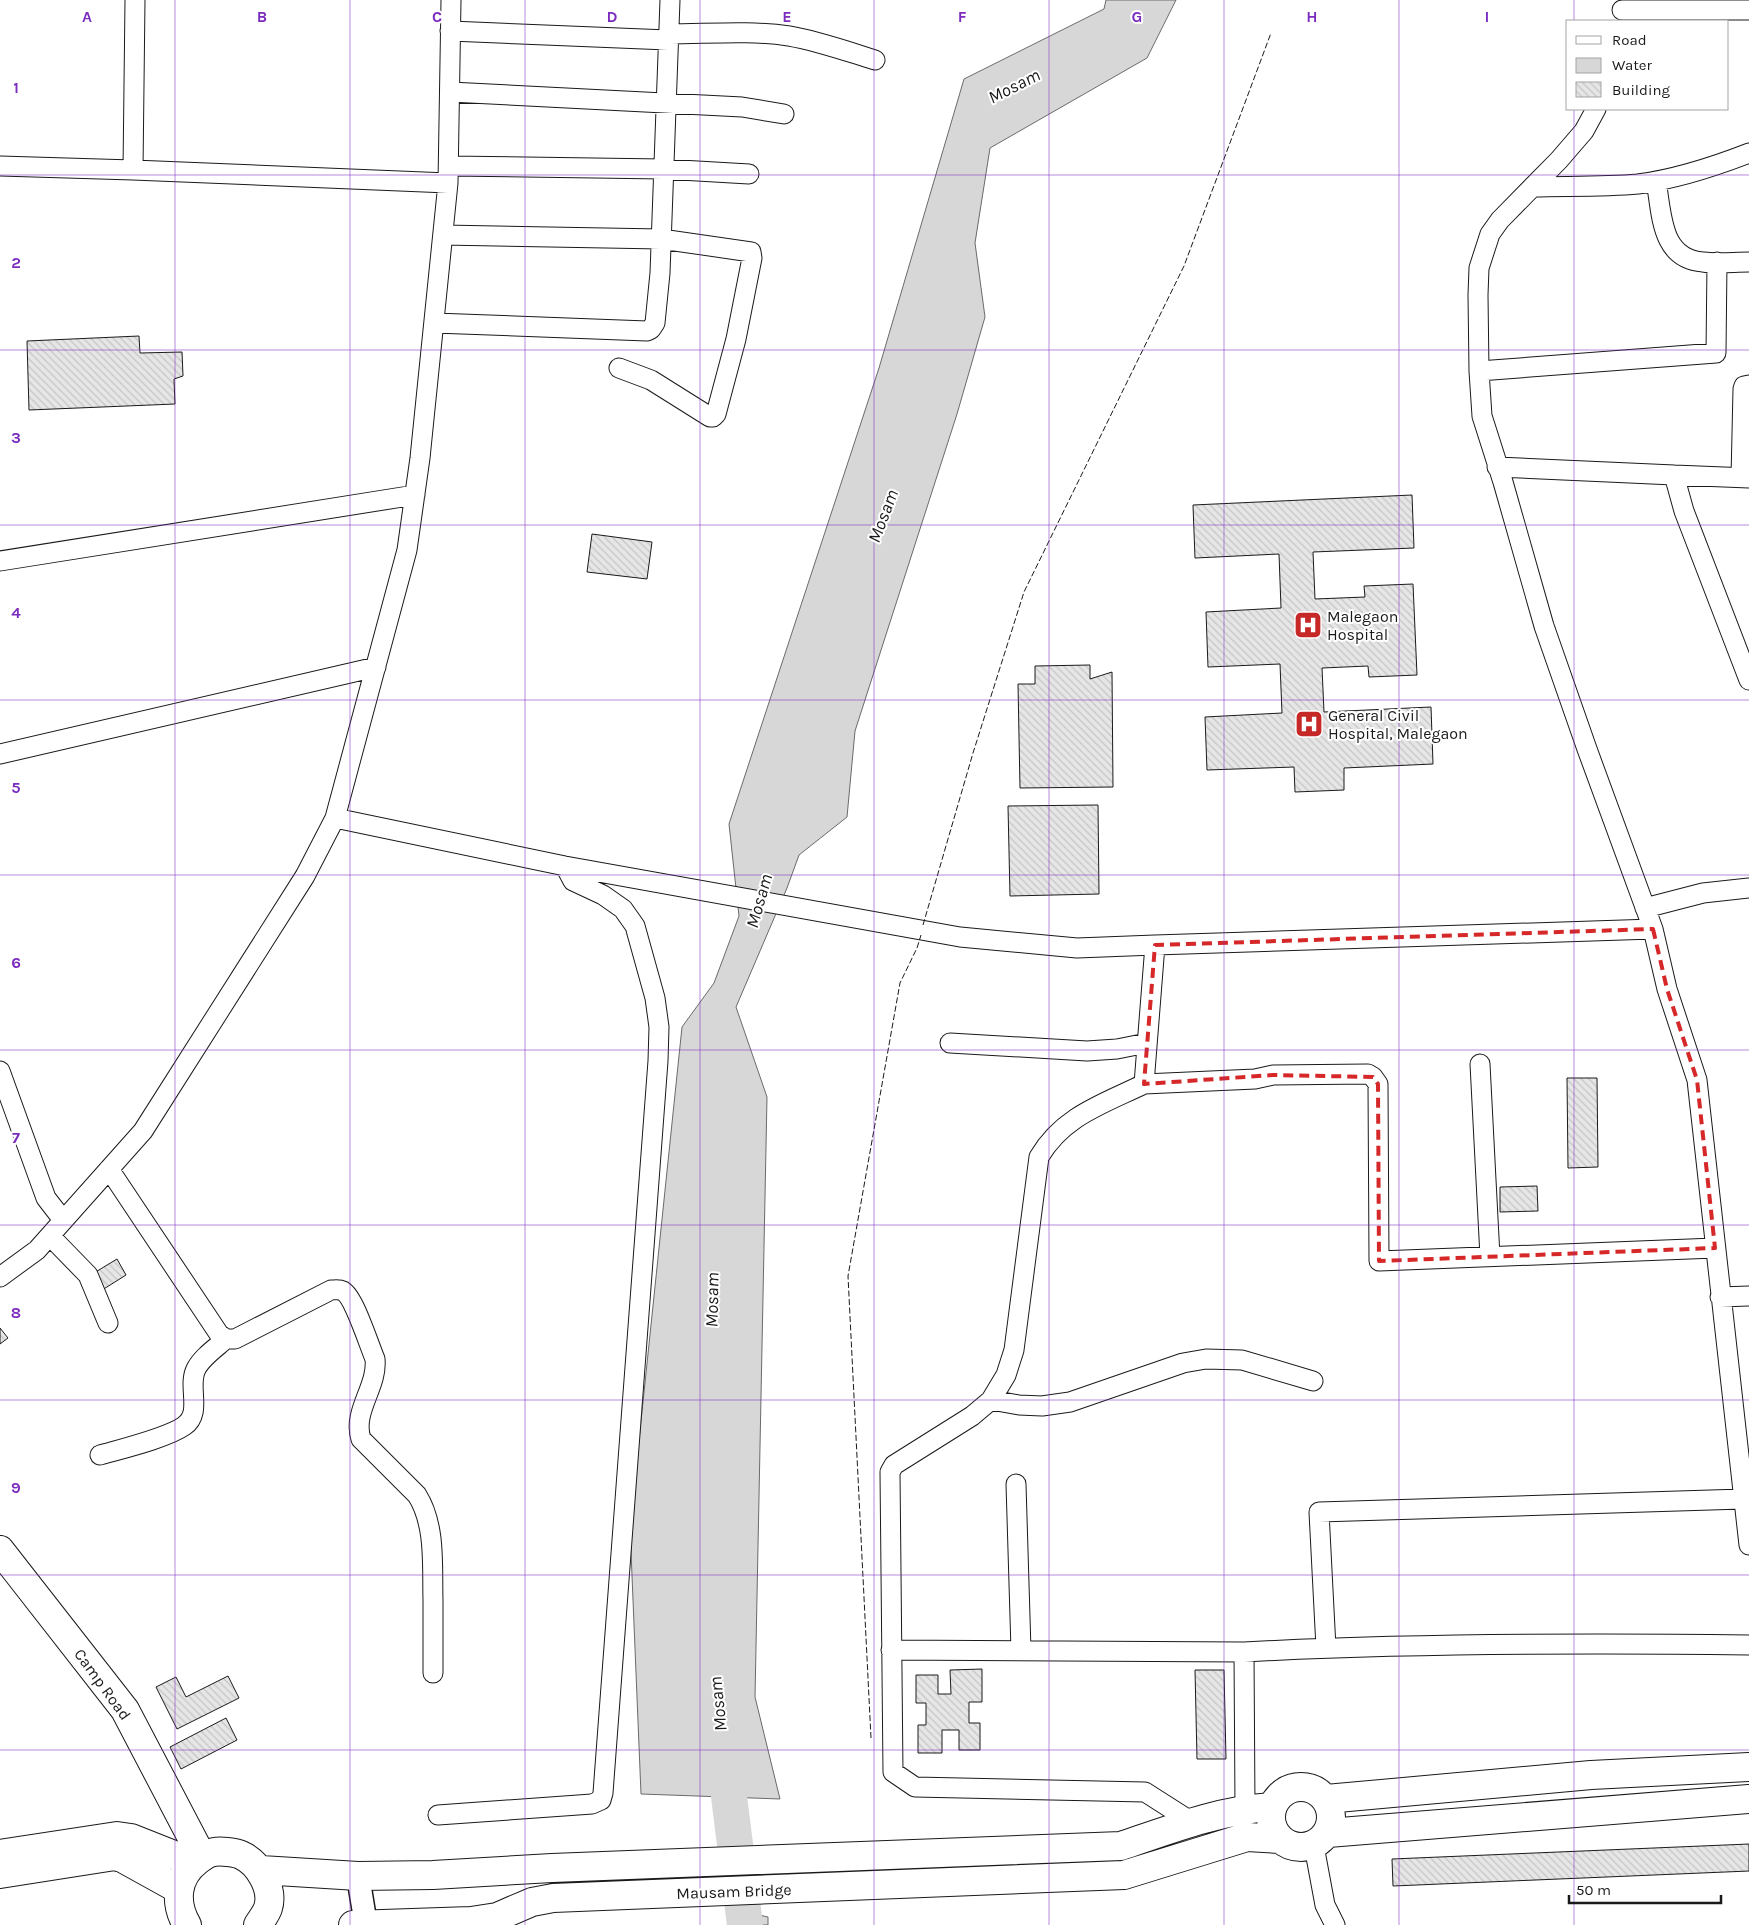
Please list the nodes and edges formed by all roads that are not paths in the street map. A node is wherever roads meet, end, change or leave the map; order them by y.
1 (135, 0) edge
2 (451, 0) edge
3 (670, 0) edge
4 (1749, 10) edge
5 (1621, 11) edge
6 (450, 31) junction
7 (668, 37) junction
8 (875, 60) dead end
9 (450, 92) junction
10 (666, 104) junction
11 (1595, 110) edge
12 (784, 114) dead end
13 (1749, 153) edge
14 (0, 166) edge
15 (663, 169) junction
16 (133, 170) junction
17 (749, 174) dead end
18 (448, 175) junction
19 (1656, 181) junction
20 (1533, 186) junction
21 (443, 235) junction
22 (661, 239) junction
23 (1717, 262) junction
24 (1749, 262) edge
25 (434, 323) junction
26 (619, 368) dead end
27 (1479, 371) junction
28 (1749, 385) edge
29 (1497, 467) junction
30 (1674, 475) junction
31 (1745, 478) edge
32 (415, 495) junction
33 (0, 561) edge
34 (376, 667) junction
35 (1749, 680) edge
36 (0, 754) edge
37 (334, 818) junction
38 (565, 866) junction
39 (1749, 888) edge
40 (1645, 908) junction
41 (1653, 929) junction
42 (1155, 945) junction
43 (950, 1043) dead end
44 (1147, 1043) junction
45 (1480, 1064) dead end
46 (0, 1071) edge
47 (1144, 1084) junction
48 (109, 1169) junction
49 (63, 1220) junction
50 (50, 1236) junction
51 (1715, 1248) junction
52 (1490, 1257) junction
53 (0, 1277) edge
54 (1749, 1296) edge
55 (1720, 1297) junction
56 (108, 1323) dead end
57 (226, 1339) junction
58 (1313, 1381) dead end
59 (991, 1400) junction
60 (100, 1455) dead end
61 (1016, 1484) dead end
62 (1743, 1499) junction
63 (1749, 1545) edge
64 (0, 1550) edge
65 (1749, 1645) edge
66 (1326, 1648) junction
67 (891, 1650) junction
68 (1021, 1650) junction
69 (1244, 1652) junction
70 (433, 1673) dead end
71 (1749, 1767) edge
72 (1326, 1799) junction
73 (1749, 1799) edge
74 (1272, 1807) junction
75 (1245, 1809) junction
76 (438, 1815) dead end
77 (1192, 1822) junction
78 (1321, 1839) junction
79 (1279, 1840) junction
80 (0, 1854) edge
81 (57, 1855) junction
82 (198, 1860) junction
83 (261, 1870) junction
84 (0, 1874) edge
85 (358, 1876) junction
86 (178, 1889) junction
87 (187, 1925) edge
88 (258, 1925) edge
89 (353, 1925) edge
90 (366, 1925) edge
91 (1335, 1925) edge

1 - 16 street
2 - 6 street
3 - 7 street
4 - 5 street
6 - 7 street
6 - 9 street
7 - 8 street
7 - 10 street
9 - 10 street
9 - 18 street
10 - 12 street
10 - 15 street
11 - 20 street
13 - 19 street
14 - 16 street
15 - 17 street
15 - 18 street
15 - 22 street
16 - 18 street
18 - 21 street
19 - 20 street
19 - 23 street
20 - 27 street
21 - 22 street
21 - 25 street
22 - 25 street
22 - 26 street
23 - 24 street
23 - 27 street
25 - 32 street
27 - 29 street
28 - 31 street
29 - 30 street
29 - 40 street
30 - 31 street
30 - 35 street
32 - 33 street
32 - 34 street
34 - 36 street
34 - 37 street
37 - 38 street
37 - 48 street
38 - 42 street
38 - 76 street
39 - 40 street
40 - 41 street
41 - 42 street
41 - 51 street
42 - 44 street
43 - 44 street
44 - 47 street
45 - 52 street
46 - 49 street
47 - 52 street
47 - 59 street
48 - 49 street
48 - 57 street
49 - 50 street
50 - 53 street
50 - 56 street
51 - 52 street
51 - 55 street
54 - 55 street
55 - 62 street
57 - 60 street
57 - 70 street
58 - 59 street
59 - 67 street
61 - 68 street
62 - 63 street
62 - 66 street
64 - 82 main road, Camp Road
65 - 66 street
66 - 69 street
67 - 68 street
67 - 77 street
68 - 69 street
69 - 75 street
71 - 72 main road
72 - 74 main road
72 - 78 main road
73 - 78 main road
74 - 75 main road
74 - 79 main road
75 - 77 main road
77 - 85 main road
78 - 79 main road
78 - 91 street
79 - 90 main road, Mausam Bridge
80 - 81 main road
81 - 82 main road
81 - 84 main road
81 - 86 main road
82 - 83 main road
82 - 86 main road
83 - 85 main road
83 - 88 main road
85 - 90 street
86 - 87 main road
89 - 90 main road, Mausam Bridge

